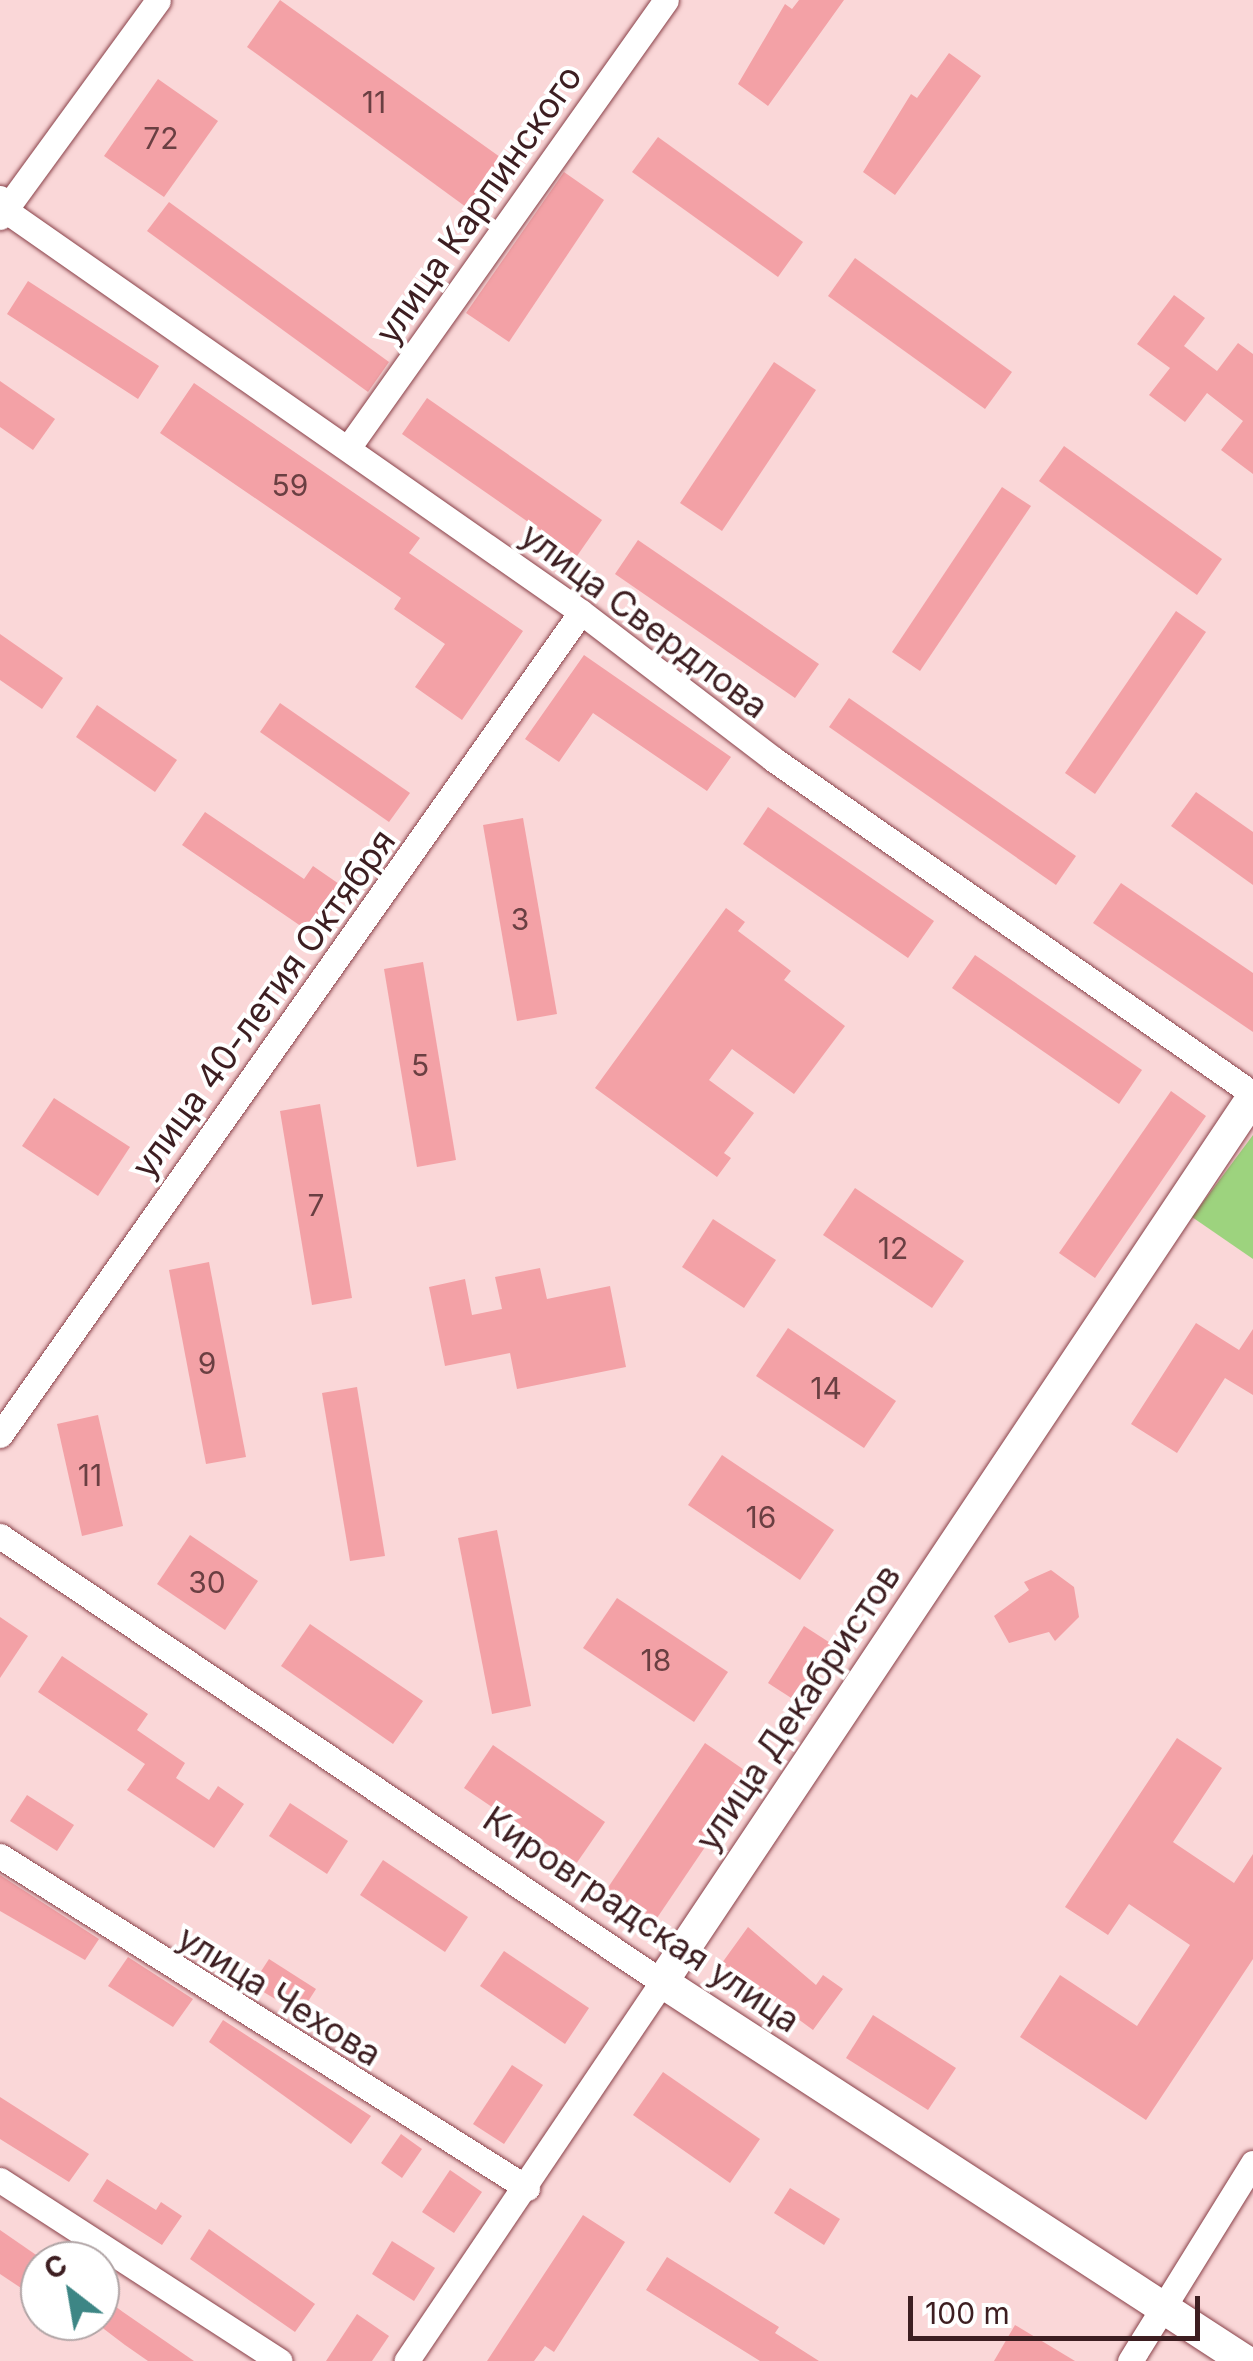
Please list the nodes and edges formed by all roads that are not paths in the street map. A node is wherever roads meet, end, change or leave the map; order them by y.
1 (158, 0) edge
2 (666, 0) edge
3 (2, 208) edge
4 (348, 448) junction
5 (581, 612) junction
6 (1253, 1095) edge
7 (0, 1435) edge
8 (0, 1536) edge
9 (0, 1856) edge
10 (662, 1982) junction
11 (1253, 2163) edge
12 (0, 2180) edge
13 (527, 2188) junction
14 (1162, 2309) junction
15 (280, 2361) edge
16 (406, 2361) edge
17 (1130, 2361) edge
18 (1245, 2361) edge

1 - 3 street
2 - 4 street, улица Карпинского
3 - 4 street, улица Свердлова
4 - 5 street, улица Свердлова
5 - 6 street, улица Свердлова
5 - 7 street, улица 40-летия Октября
6 - 10 main road, улица Декабристов
8 - 10 street, Кировградская улица
9 - 13 street, улица Чехова
10 - 13 street, улица Декабристов
10 - 14 main road, Кировградская улица
11 - 14 street
12 - 15 street
13 - 16 street, улица Декабристов
14 - 17 street
14 - 18 main road, Кировградская улица

